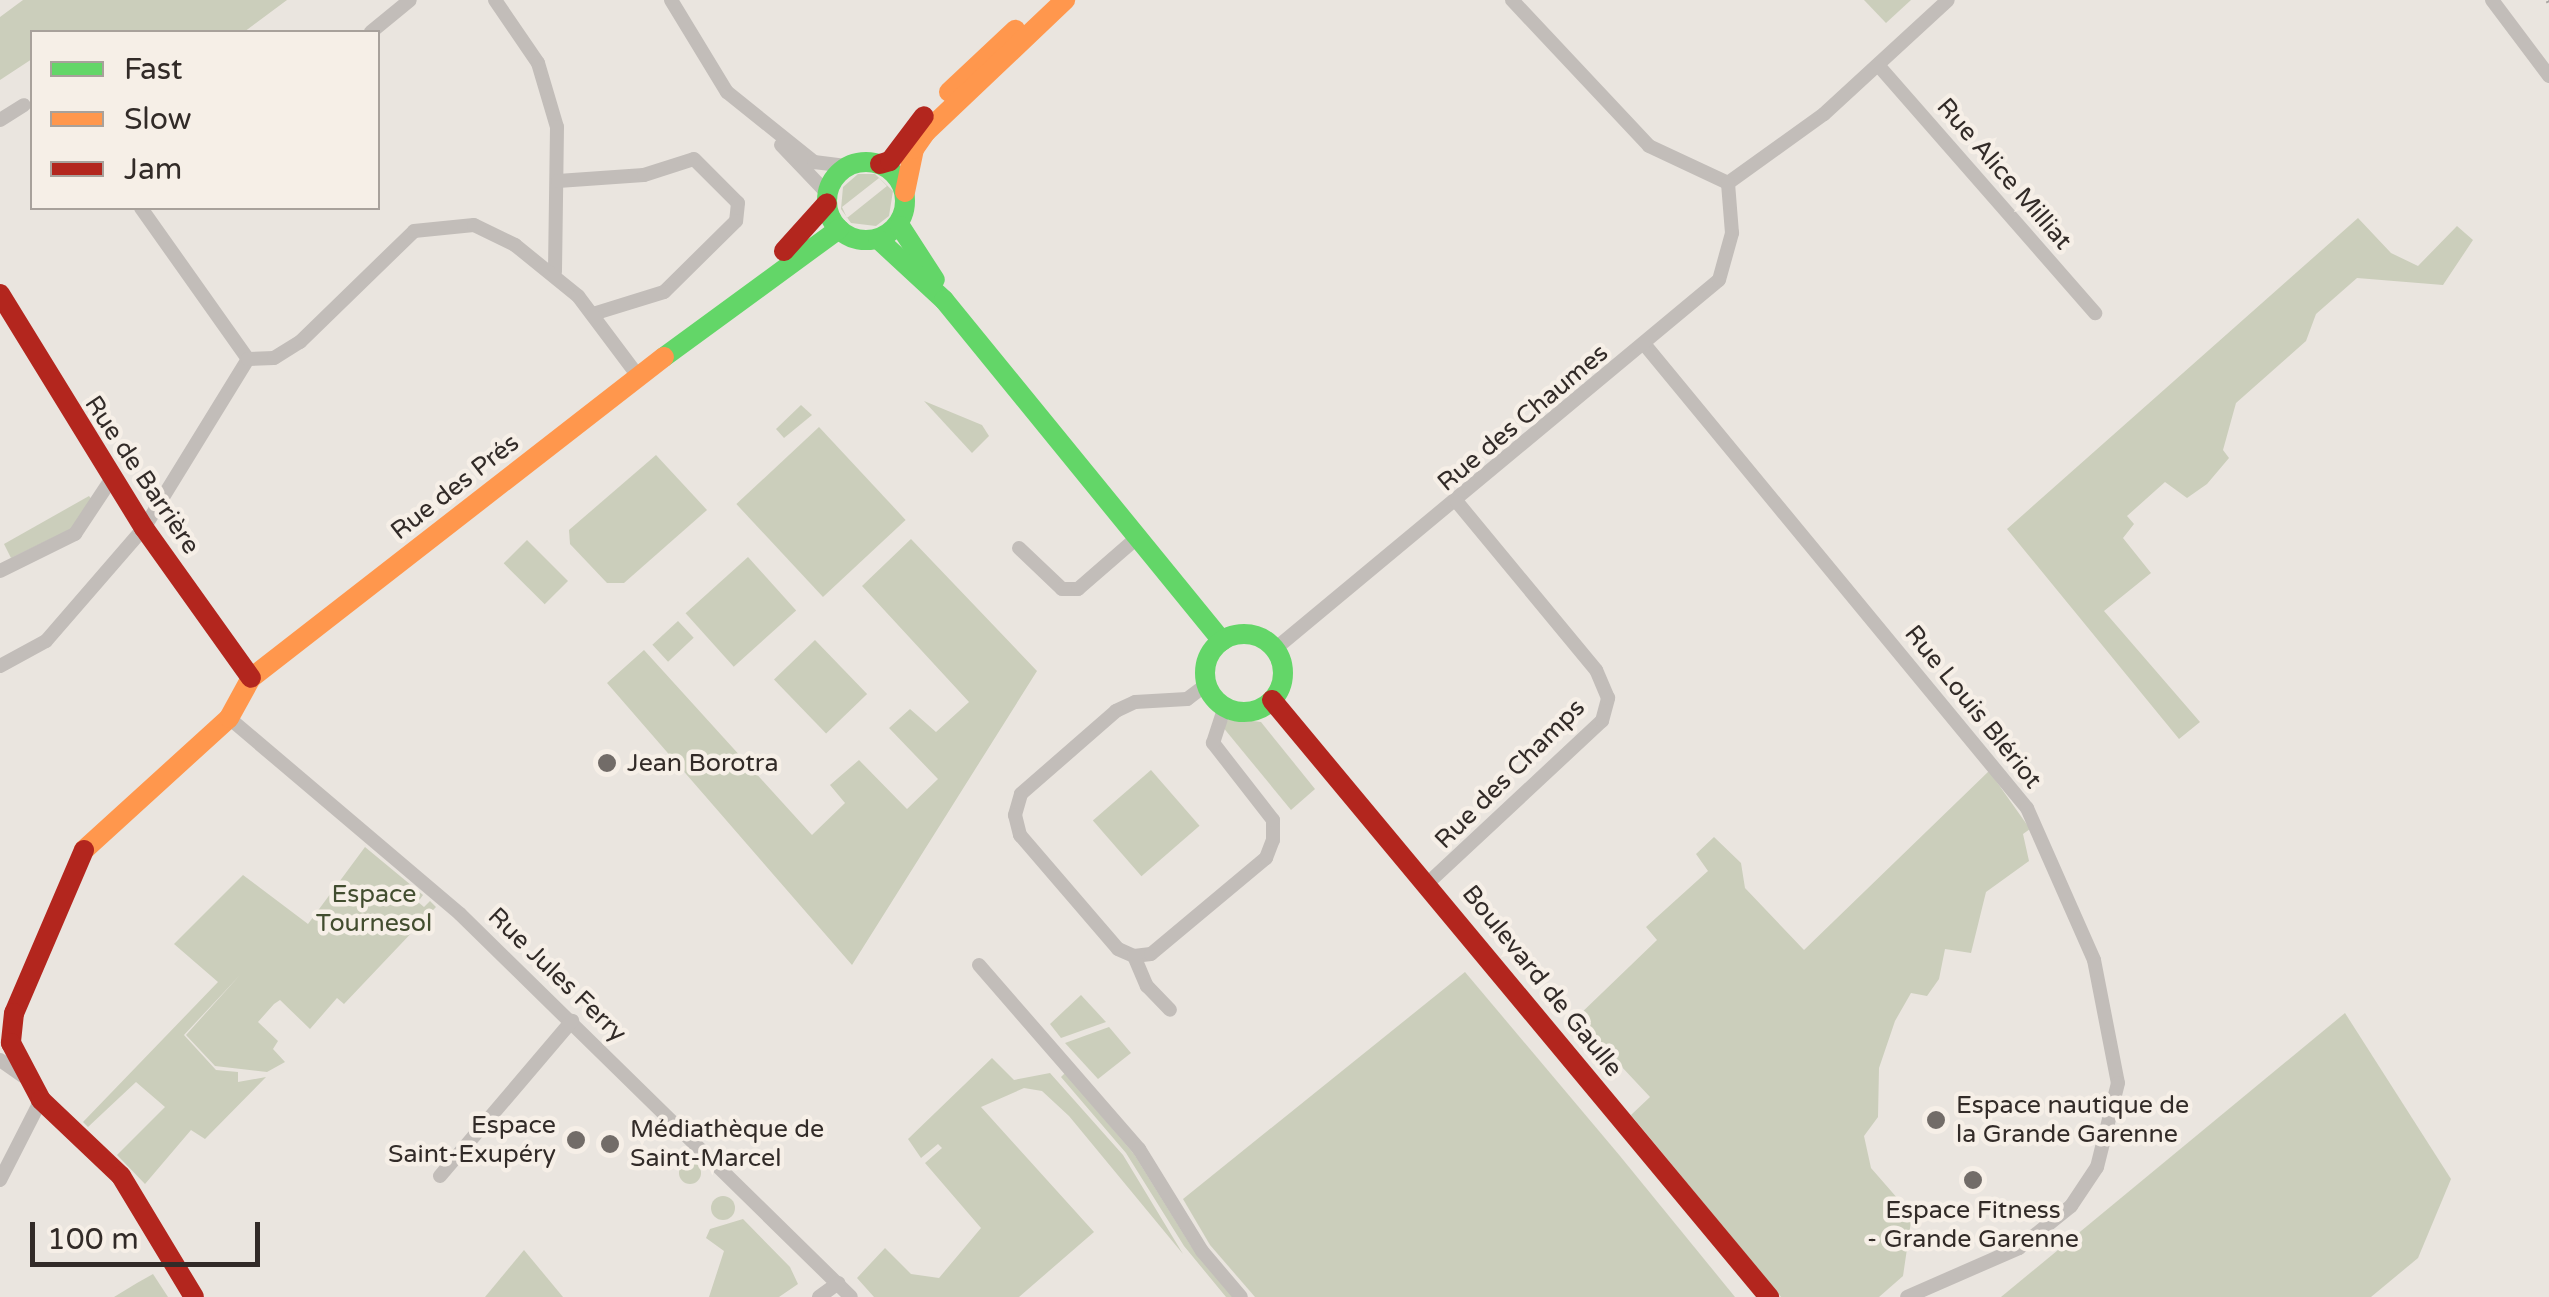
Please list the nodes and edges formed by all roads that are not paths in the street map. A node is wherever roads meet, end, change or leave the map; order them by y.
1 (410, 0) edge
2 (495, 0) edge
3 (672, 0) edge
4 (1046, 0) edge
5 (1065, 0) edge
6 (1512, 0) edge
7 (1948, 0) edge
8 (2492, 0) edge
9 (373, 30) edge
10 (1878, 65) junction
11 (2549, 76) edge
12 (24, 105) dead end
13 (742, 105) junction
14 (0, 120) edge
15 (880, 164) junction
16 (848, 166) junction
17 (558, 181) junction
18 (1728, 183) junction
19 (905, 192) junction
20 (827, 198) junction
21 (142, 210) edge
22 (901, 220) junction
23 (839, 230) junction
24 (878, 239) junction
25 (555, 272) junction
26 (0, 294) edge
27 (944, 300) junction
28 (726, 309) junction
29 (2096, 313) dead end
30 (593, 314) junction
31 (1645, 345) junction
32 (248, 359) junction
33 (638, 376) junction
34 (112, 478) junction
35 (1458, 502) junction
36 (144, 528) junction
37 (1139, 536) junction
38 (1019, 548) dead end
39 (0, 571) edge
40 (1222, 640) junction
41 (1275, 649) junction
42 (0, 666) edge
43 (251, 678) junction
44 (1206, 684) junction
45 (1272, 700) junction
46 (1225, 707) junction
47 (229, 718) junction
48 (1428, 883) junction
49 (1134, 956) junction
50 (978, 965) dead end
51 (1170, 1010) dead end
52 (7, 1020) edge
53 (572, 1021) junction
54 (0, 1060) edge
55 (23, 1076) junction
56 (41, 1100) junction
57 (440, 1176) dead end
58 (0, 1180) edge
59 (838, 1283) junction
60 (194, 1297) edge
61 (819, 1297) edge
62 (851, 1297) edge
63 (1241, 1297) edge
64 (1769, 1297) edge
65 (1907, 1297) edge

1 - 9 street
2 - 17 street
3 - 13 street
4 - 15 main road
5 - 19 main road
6 - 18 street
7 - 10 street
8 - 11 street
10 - 18 street
10 - 29 street, Rue Alice Milliat
12 - 14 street
13 - 16 street
13 - 20 street
15 - 16 main road
15 - 19 main road
16 - 20 main road
17 - 25 street
17 - 30 street
18 - 31 street, Rue des Chaumes
19 - 22 main road
20 - 23 main road
20 - 28 main road, Rue des Prés
21 - 32 street
22 - 24 main road
22 - 27 main road
23 - 24 main road
23 - 28 main road, Rue des Prés
24 - 27 main road
25 - 30 street
25 - 32 street
26 - 34 main road, Rue de Barrière
27 - 37 main road
28 - 33 main road, Rue des Prés
30 - 33 street
31 - 35 street, Rue des Chaumes
31 - 65 street, Rue Louis Blériot
32 - 36 street
33 - 43 main road, Rue des Prés
34 - 36 main road, Rue de Barrière
34 - 39 street
35 - 41 street, Rue des Chaumes
35 - 48 street, Rue des Champs
36 - 42 street
36 - 43 main road, Rue de Barrière
37 - 38 street
37 - 40 main road
40 - 41 main road
40 - 44 main road
41 - 45 main road
43 - 47 main road, Rue des Prés
44 - 46 main road
44 - 49 street
45 - 46 main road
45 - 48 main road, Boulevard de Gaulle
46 - 49 street
47 - 52 main road, Rue des Prés
47 - 53 street, Rue Jules Ferry
48 - 64 main road, Boulevard de Gaulle
49 - 51 street
50 - 63 street
52 - 55 main road
53 - 57 street
53 - 59 street, Rue Jules Ferry
54 - 55 street
55 - 56 main road
56 - 58 street
56 - 60 main road
59 - 61 street
59 - 62 street, Rue Jules Ferry

